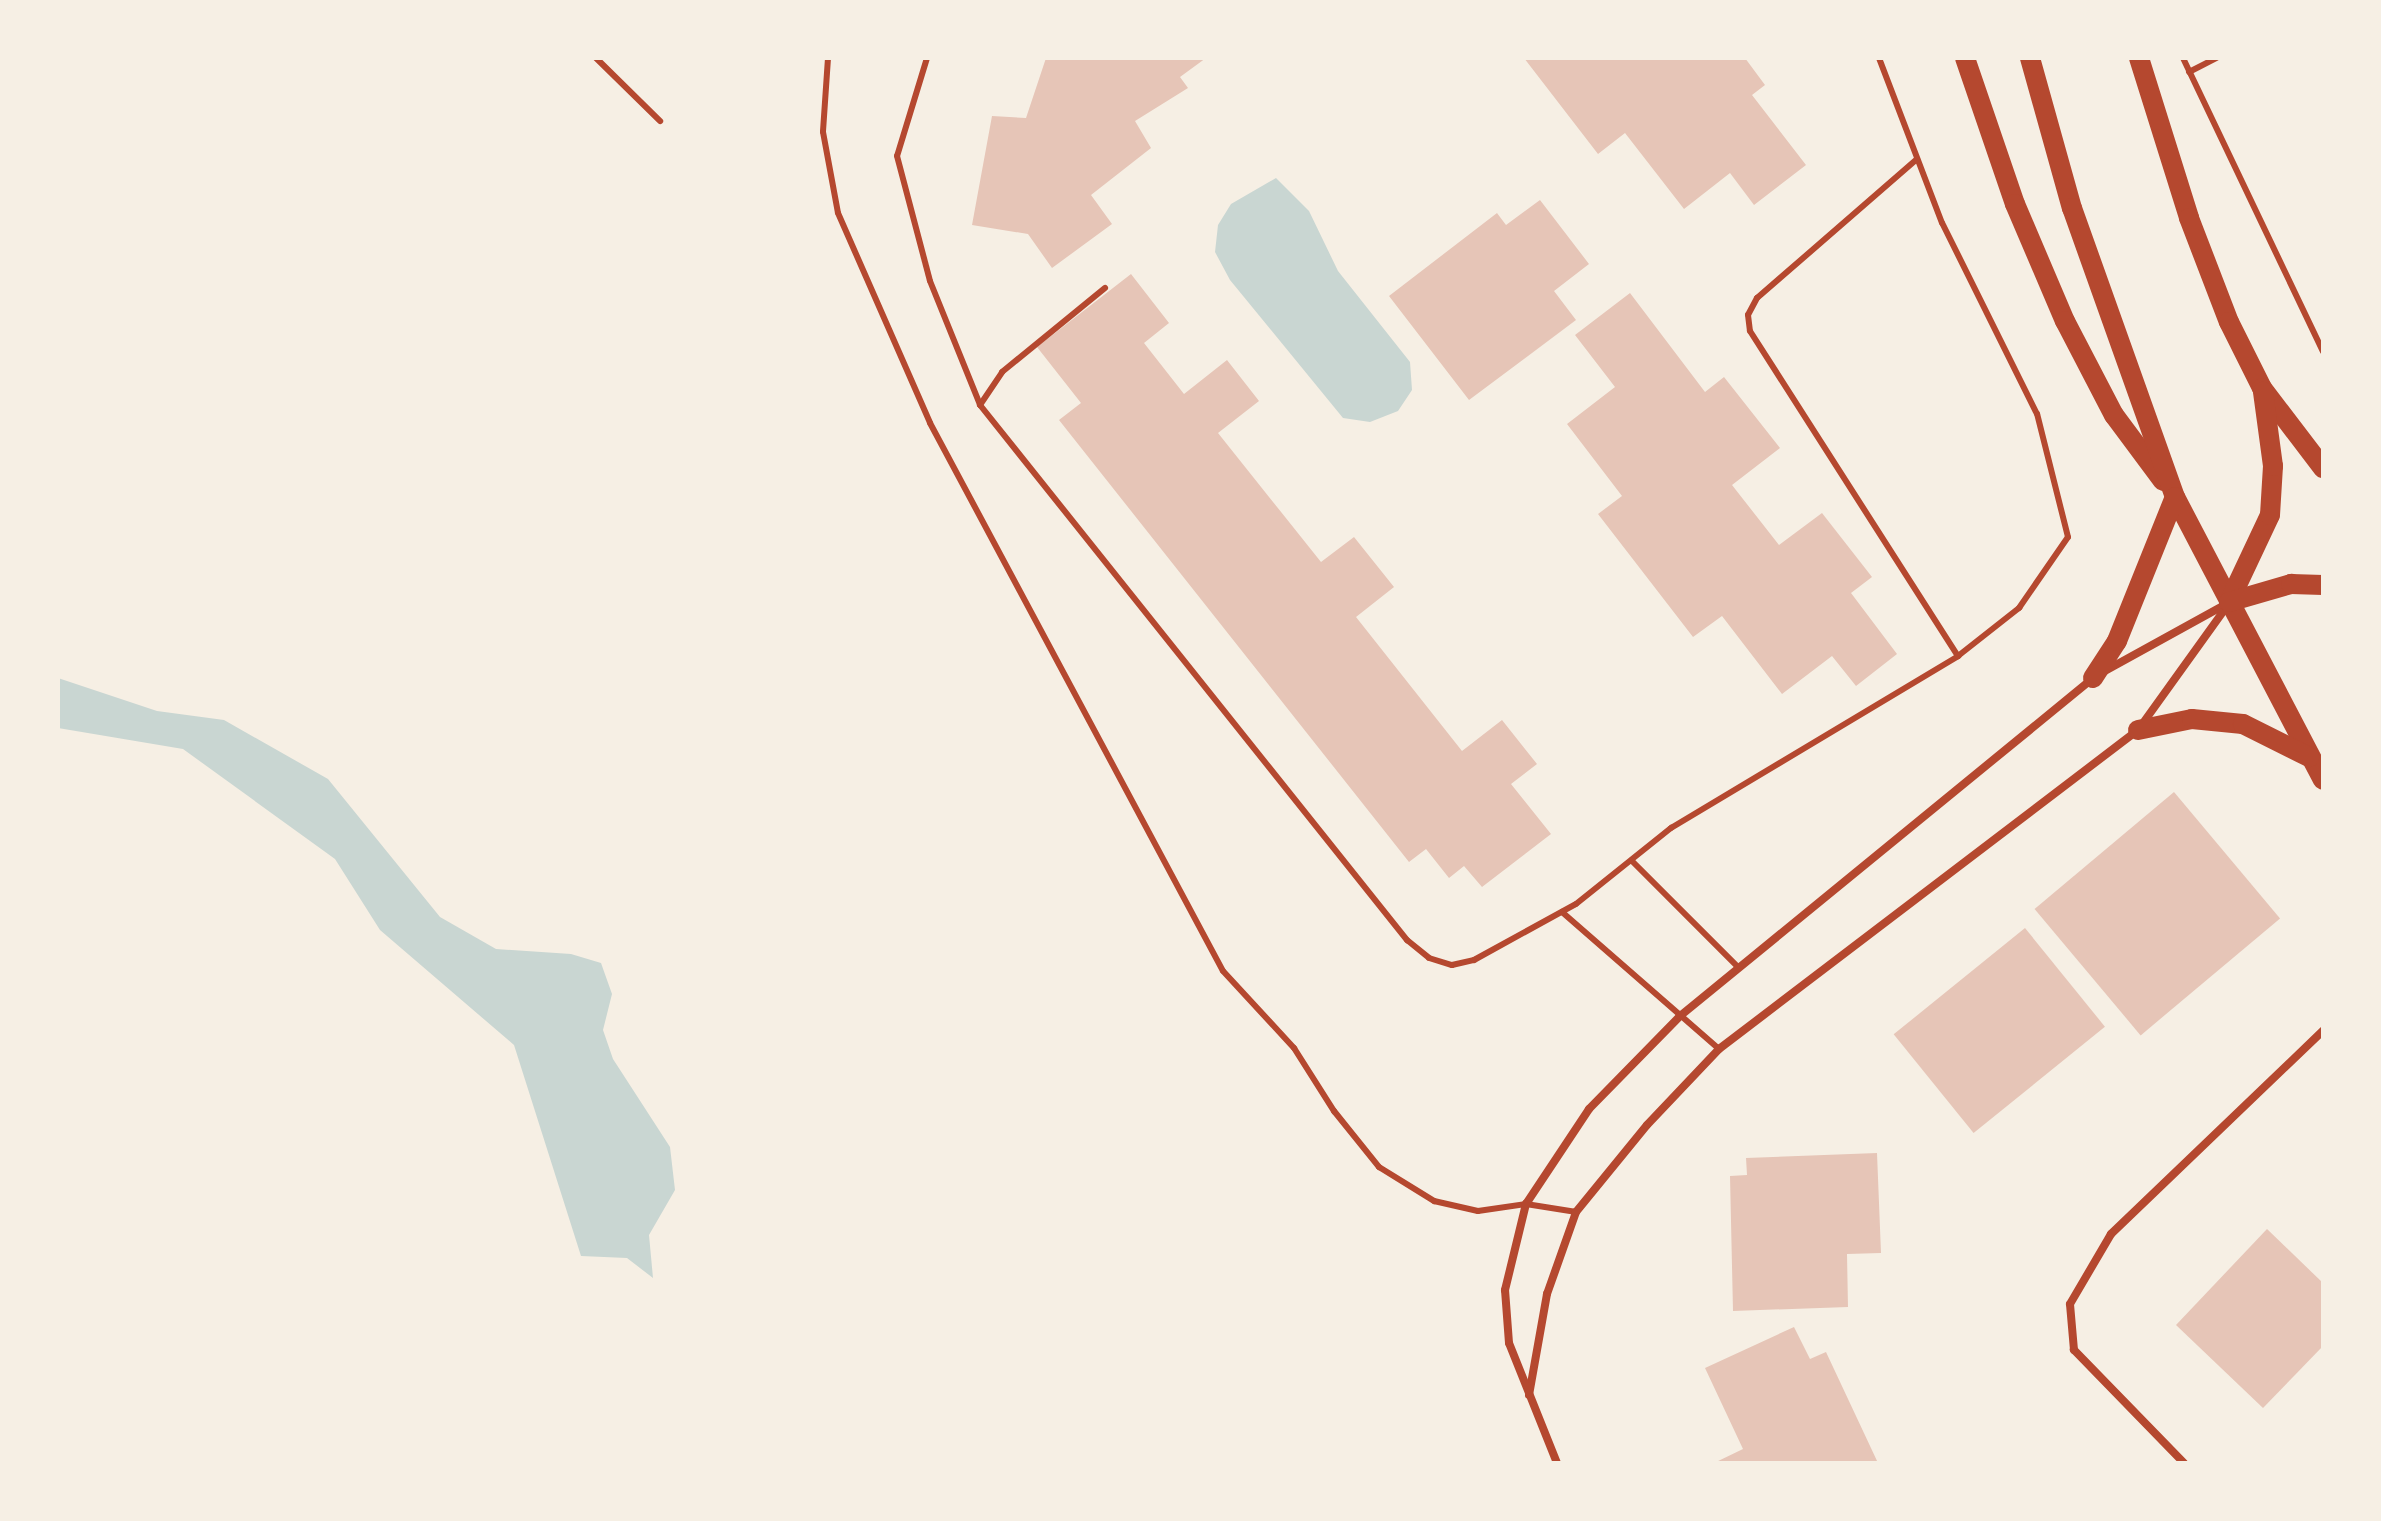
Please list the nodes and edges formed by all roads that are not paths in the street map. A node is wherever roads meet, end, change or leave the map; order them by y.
1 (596, 58) edge
2 (828, 58) edge
3 (927, 58) edge
4 (1879, 58) edge
5 (1965, 58) edge
6 (2030, 58) edge
7 (2139, 58) edge
8 (2183, 58) edge
9 (2217, 58) edge
10 (2189, 72) junction
11 (660, 121) dead end
12 (1917, 159) junction
13 (1105, 288) dead end
14 (2323, 351) edge
15 (2262, 388) junction
16 (980, 405) junction
17 (2323, 468) edge
18 (2175, 497) junction
19 (2323, 585) edge
20 (2229, 602) junction
21 (1958, 656) junction
22 (2093, 678) junction
23 (2138, 730) junction
24 (2309, 757) junction
25 (2323, 780) edge
26 (1632, 861) junction
27 (1562, 912) junction
28 (1738, 967) junction
29 (1680, 1016) junction
30 (2323, 1031) edge
31 (1719, 1049) junction
32 (1526, 1204) junction
33 (1576, 1212) junction
34 (1528, 1396) junction
35 (1557, 1463) edge
36 (2184, 1463) edge

1 - 11 lane
2 - 32 lane
3 - 16 lane
4 - 12 lane
5 - 18 main road
6 - 18 main road
7 - 15 main road
8 - 10 lane
9 - 10 lane
10 - 14 lane
12 - 21 lane
12 - 21 lane
13 - 16 lane
15 - 17 main road
15 - 20 main road
16 - 27 lane
18 - 20 main road
18 - 22 main road
19 - 20 main road
20 - 22 street
20 - 23 street
20 - 24 main road
21 - 26 lane
22 - 28 street
23 - 24 main road
23 - 31 street
24 - 25 main road
26 - 27 lane
26 - 28 lane
27 - 29 lane
28 - 29 street
29 - 31 lane
29 - 32 street
30 - 36 street
31 - 33 street
32 - 33 lane
32 - 34 street
33 - 34 street
34 - 35 street

